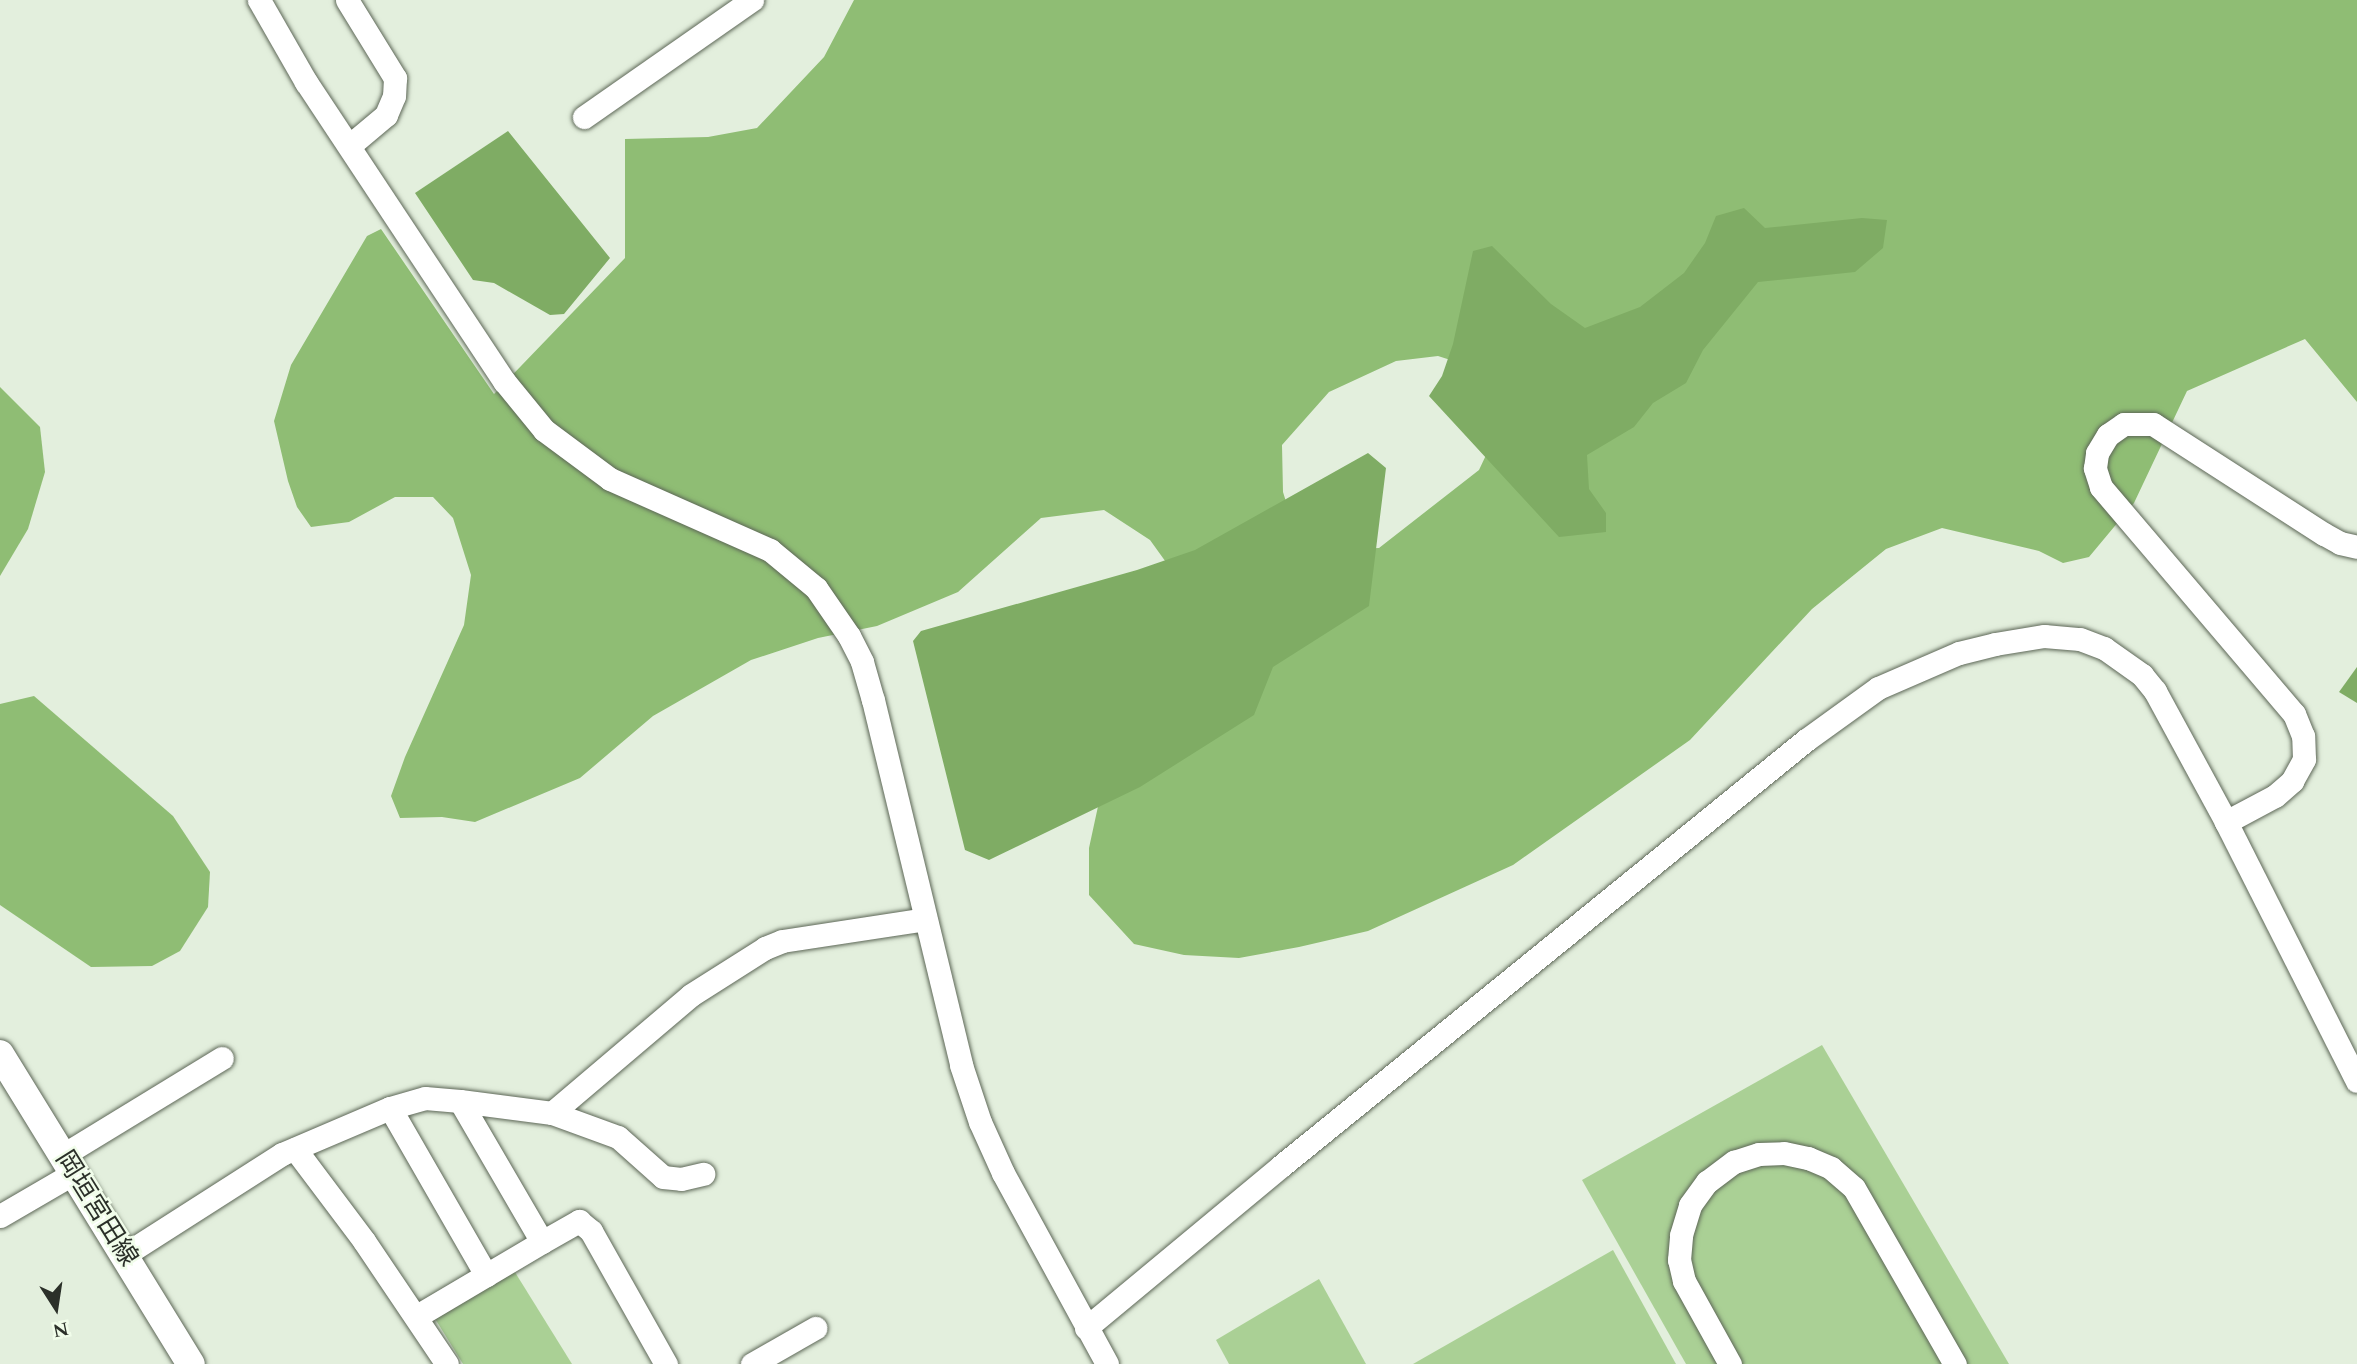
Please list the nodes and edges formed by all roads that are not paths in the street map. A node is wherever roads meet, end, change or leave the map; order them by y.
1 (259, 0) edge
2 (346, 0) edge
3 (752, 0) edge
4 (583, 117) dead end
5 (349, 146) junction
6 (2357, 547) edge
7 (2226, 822) junction
8 (925, 919) junction
9 (0, 1054) edge
10 (222, 1058) dead end
11 (2357, 1081) edge
12 (460, 1101) junction
13 (390, 1108) junction
14 (552, 1113) junction
15 (295, 1149) junction
16 (68, 1164) junction
17 (703, 1174) dead end
18 (0, 1216) edge
19 (542, 1242) junction
20 (124, 1255) junction
21 (486, 1275) junction
22 (417, 1316) junction
23 (815, 1328) dead end
24 (1086, 1328) junction
25 (191, 1364) edge
26 (447, 1364) edge
27 (666, 1364) edge
28 (752, 1364) edge
29 (1107, 1364) edge
30 (1730, 1364) edge
31 (1955, 1364) edge

1 - 5 street
2 - 5 street
3 - 4 street
5 - 8 street
6 - 7 street
7 - 11 street
7 - 24 street
8 - 14 street
8 - 24 street
9 - 16 main road, 岡垣宮田線
10 - 16 street
12 - 13 street
12 - 14 street
12 - 19 street
13 - 15 street
13 - 21 street
14 - 17 street
15 - 20 street
15 - 22 street
16 - 18 street
16 - 20 main road, 岡垣宮田線
19 - 21 street
19 - 27 street
20 - 25 main road, 岡垣宮田線
21 - 22 street
22 - 26 street
23 - 28 street
24 - 29 street
30 - 31 street

